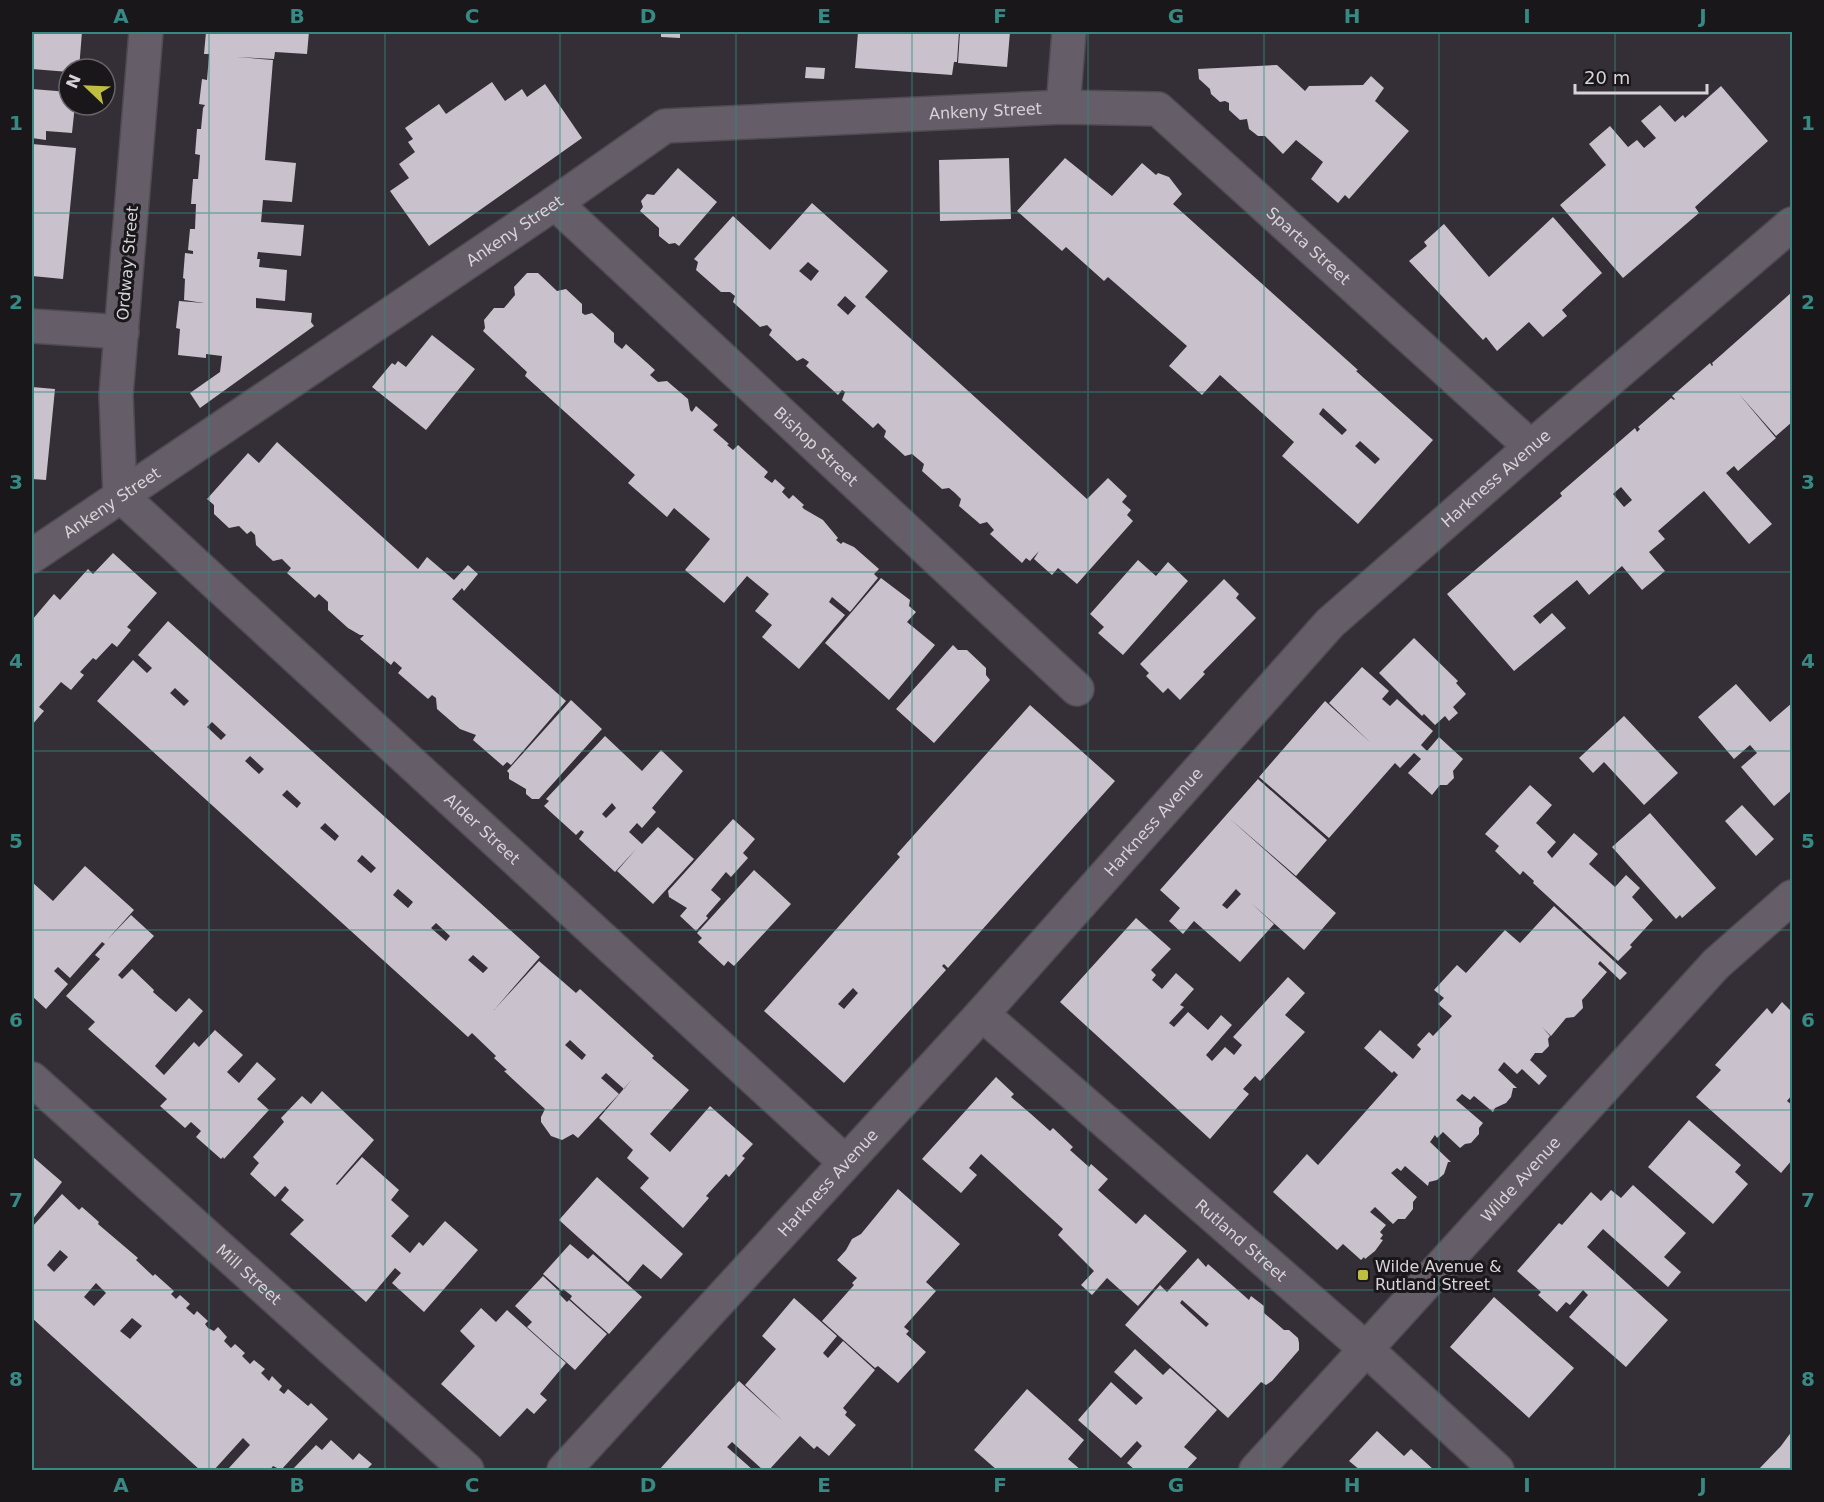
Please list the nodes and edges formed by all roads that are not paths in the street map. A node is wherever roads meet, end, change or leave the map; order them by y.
1 (146, 32) edge
2 (1070, 32) edge
3 (1063, 107) junction
4 (555, 203) junction
5 (1792, 224) edge
6 (32, 326) edge
7 (122, 332) junction
8 (1531, 447) junction
9 (120, 495) junction
10 (32, 556) edge
11 (1077, 689) dead end
12 (1792, 897) edge
13 (982, 1014) junction
14 (32, 1079) edge
15 (845, 1162) junction
16 (1366, 1349) junction
17 (467, 1470) edge
18 (564, 1470) edge
19 (1257, 1470) edge
20 (1497, 1470) edge

1 - 7 street, Ordway Street
2 - 3 street
3 - 4 street, Ankeny Street
3 - 8 street, Sparta Street
4 - 9 street, Ankeny Street
4 - 11 street, Bishop Street
5 - 8 street, Harkness Avenue
6 - 7 street
7 - 9 street, Ordway Street
8 - 13 street, Harkness Avenue
9 - 10 street, Ankeny Street
9 - 15 street, Alder Street
12 - 16 street, Wilde Avenue
13 - 15 street, Harkness Avenue
13 - 16 street, Rutland Street
14 - 17 street, Mill Street
15 - 18 street, Harkness Avenue
16 - 19 street, Wilde Avenue
16 - 20 street, Rutland Street

